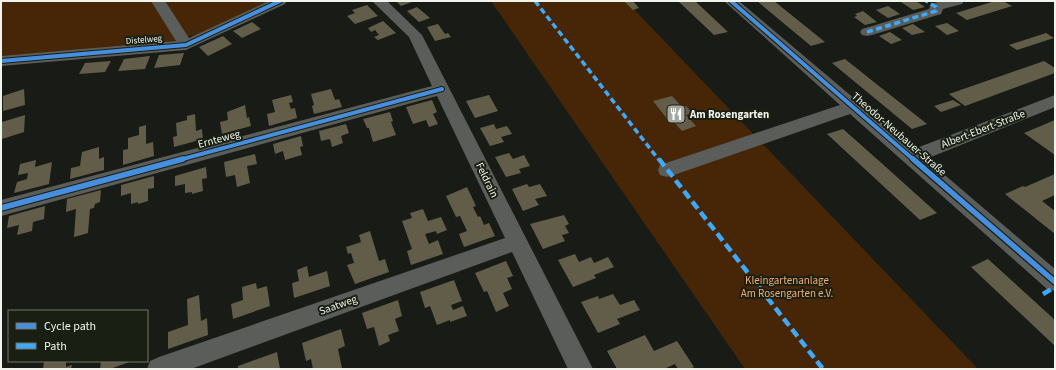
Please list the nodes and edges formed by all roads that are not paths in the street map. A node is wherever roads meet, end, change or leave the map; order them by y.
1 (158, 1) edge
2 (280, 1) edge
3 (379, 1) edge
4 (731, 1) edge
5 (957, 1) edge
6 (931, 4) edge
7 (867, 32) dead end
8 (186, 45) junction
9 (1, 61) edge
10 (442, 89) junction
11 (1055, 101) edge
12 (852, 107) junction
13 (910, 158) junction
14 (667, 170) dead end
15 (1, 208) edge
16 (518, 242) junction
17 (1055, 282) edge
18 (159, 369) edge
19 (581, 369) edge

1 - 8 street
2 - 8 street, Distelweg
3 - 10 street, Feldrain
4 - 12 street, Theodor-Neubauer-Straße
5 - 6 street
6 - 7 street
8 - 9 street, Distelweg
10 - 15 street, Ernteweg
10 - 16 street, Feldrain
11 - 13 street, Albert-Ebert-Straße
12 - 13 street, Theodor-Neubauer-Straße
12 - 14 street
13 - 17 street, Theodor-Neubauer-Straße
16 - 18 street, Saatweg
16 - 19 street, Feldrain

